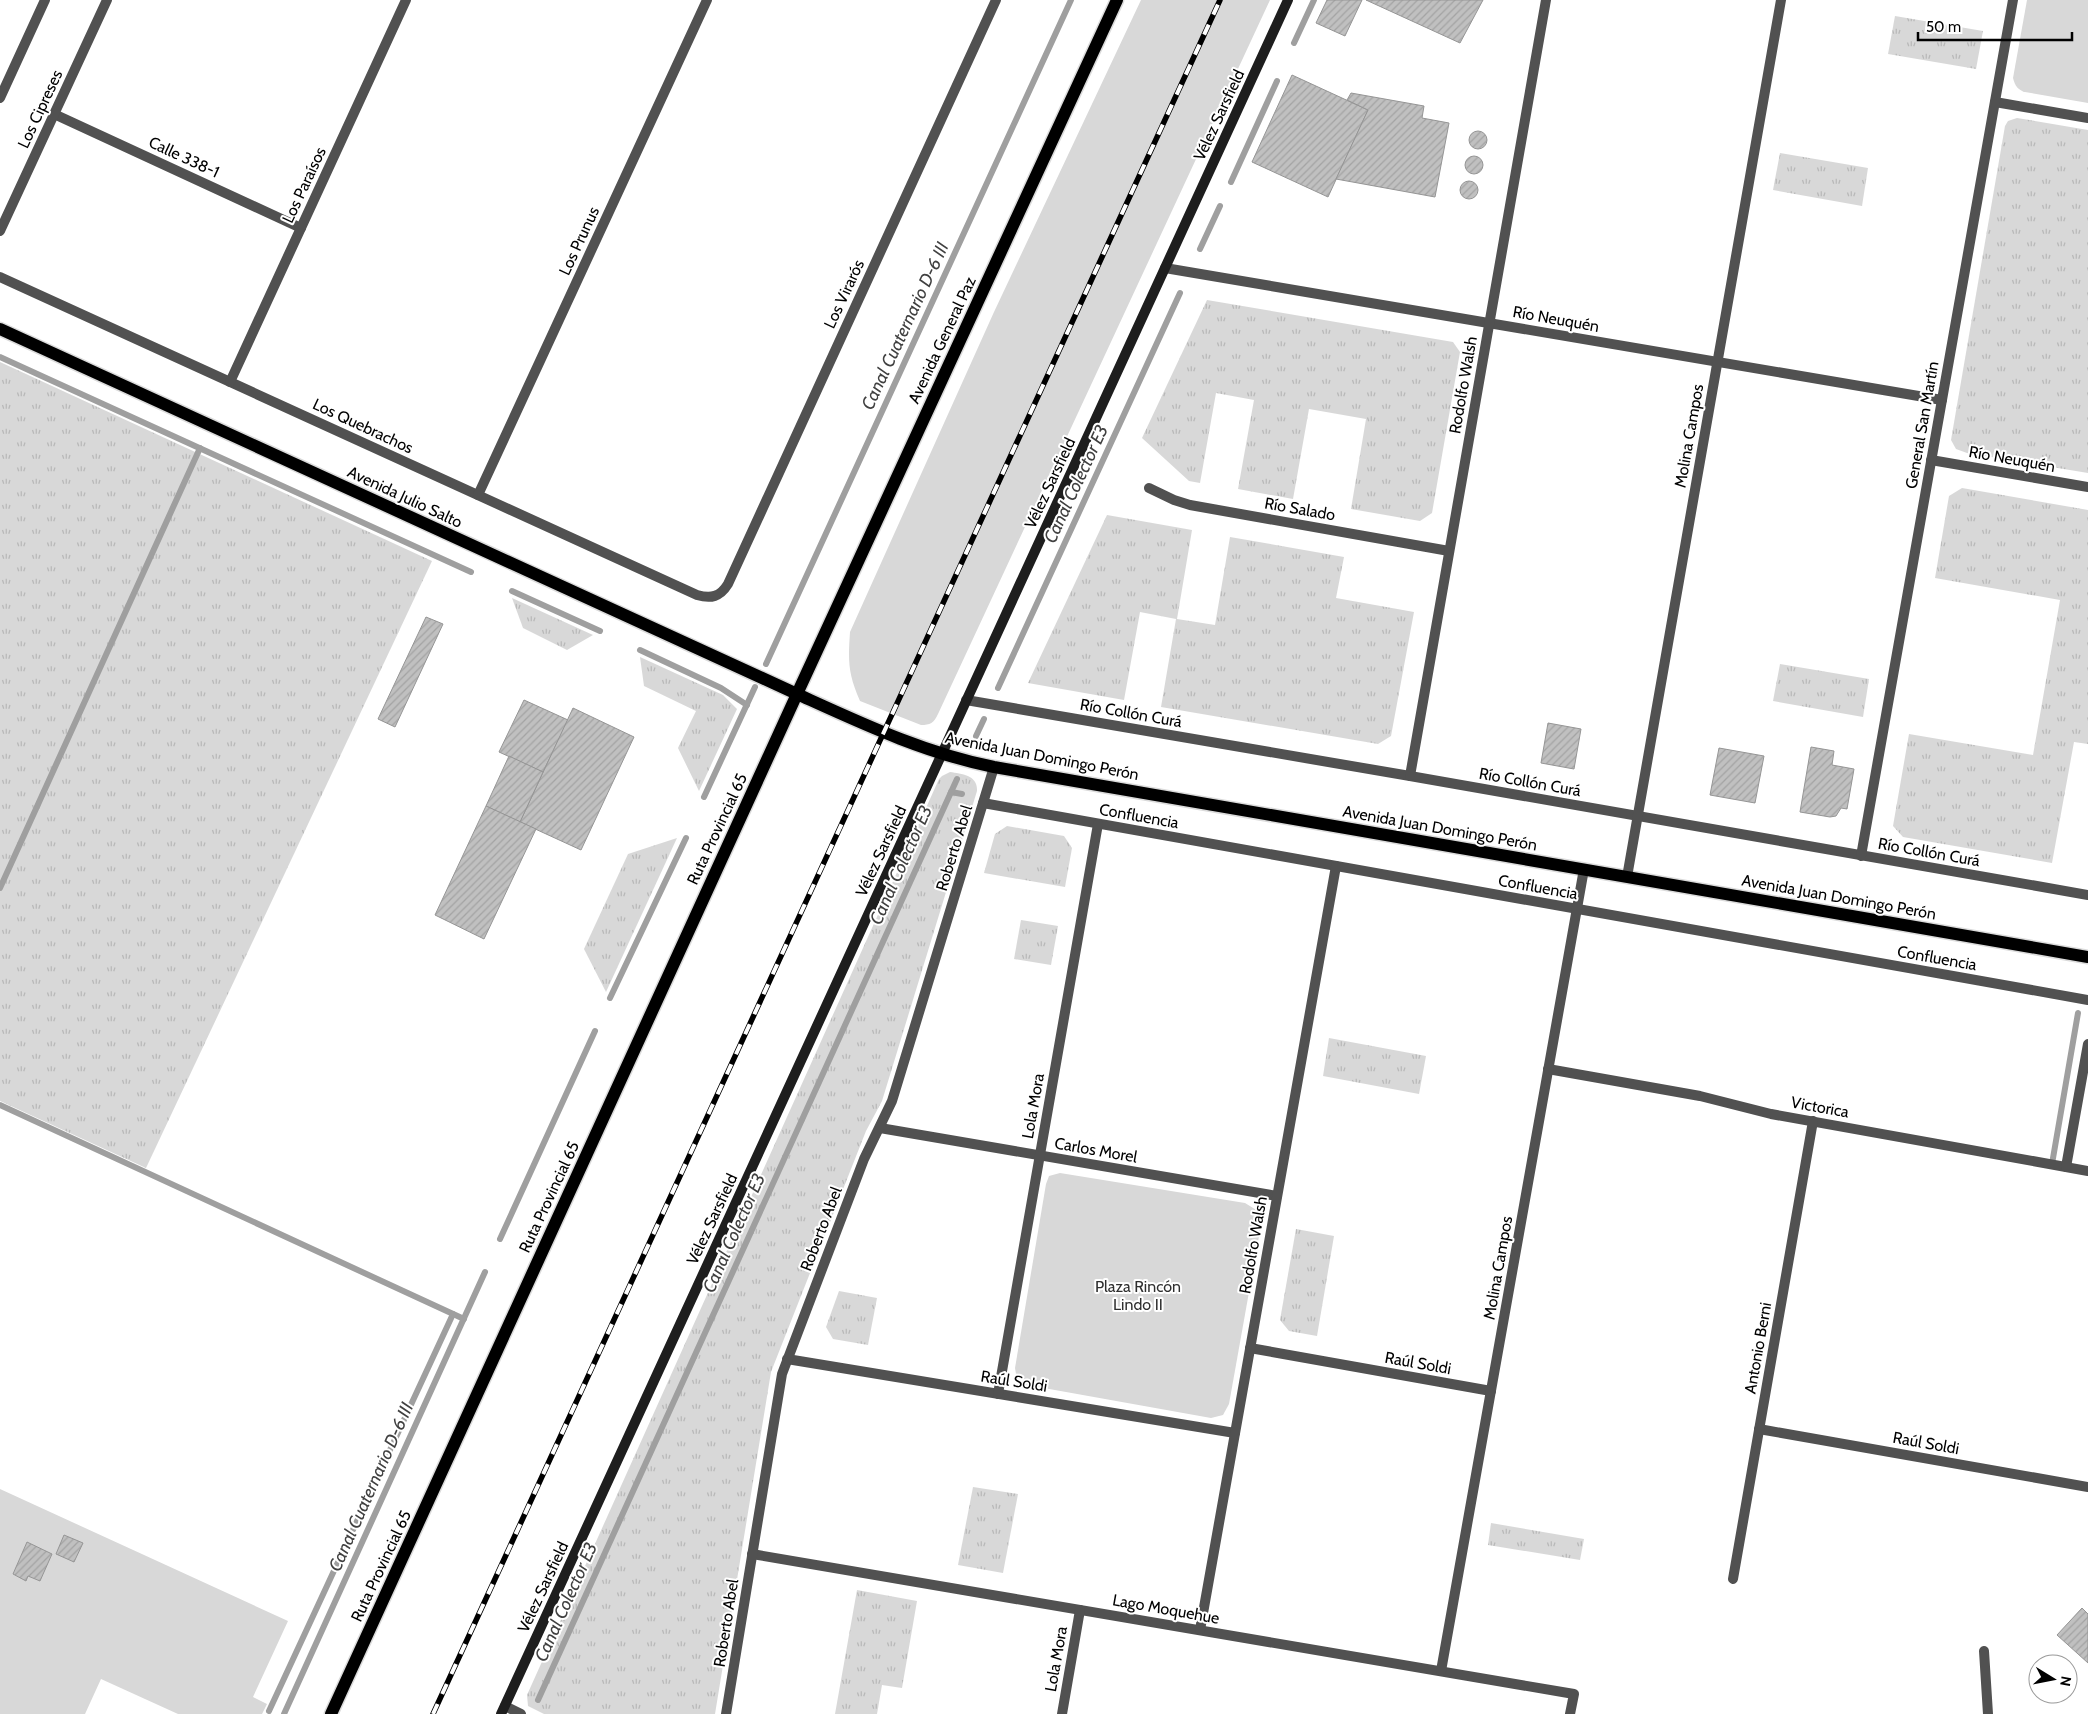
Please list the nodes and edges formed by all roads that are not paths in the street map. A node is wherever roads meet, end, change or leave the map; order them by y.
1 (45, 0) edge
2 (106, 0) edge
3 (406, 0) edge
4 (707, 0) edge
5 (996, 0) edge
6 (1117, 0) edge
7 (1288, 0) edge
8 (1546, 0) edge
9 (1781, 0) edge
10 (2013, 0) edge
11 (0, 98) edge
12 (1994, 102) junction
13 (54, 114) junction
14 (2088, 118) edge
15 (301, 228) junction
16 (0, 231) edge
17 (1165, 268) junction
18 (0, 277) edge
19 (1489, 323) junction
20 (0, 329) edge
21 (1717, 362) junction
22 (230, 382) junction
23 (1942, 400) junction
24 (1932, 460) junction
25 (2088, 487) edge
26 (1149, 488) dead end
27 (478, 495) junction
28 (1449, 551) junction
29 (716, 596) joint
30 (796, 694) junction
31 (966, 700) junction
32 (942, 755) junction
33 (994, 767) junction
34 (1410, 776) junction
35 (983, 803) junction
36 (1638, 816) junction
37 (1098, 824) junction
38 (1861, 856) junction
39 (1336, 866) junction
40 (1584, 869) junction
41 (1627, 877) junction
42 (2088, 895) edge
43 (1576, 909) junction
44 (2088, 957) edge
45 (2088, 1000) edge
46 (2088, 1044) edge
47 (1548, 1069) junction
48 (1813, 1121) junction
49 (880, 1128) junction
50 (1040, 1155) junction
51 (2066, 1167) junction
52 (2088, 1171) edge
53 (1277, 1196) junction
54 (1250, 1348) junction
55 (787, 1359) junction
56 (1491, 1391) junction
57 (998, 1394) junction
58 (1759, 1429) junction
59 (1236, 1433) junction
60 (2088, 1487) edge
61 (752, 1554) junction
62 (1733, 1579) dead end
63 (1080, 1610) junction
64 (1200, 1630) junction
65 (1984, 1651) dead end
66 (1441, 1671) junction
67 (503, 1710) edge
68 (331, 1714) edge
69 (522, 1714) edge
70 (726, 1714) edge
71 (1062, 1714) edge
72 (1570, 1714) edge
73 (1988, 1714) edge

1 - 11 street
2 - 13 street, Los Cipreses
3 - 15 street, Los Paraísos
4 - 27 street, Los Prunus
5 - 29 street, Los Virarós
6 - 30 main road, Avenida General Paz
7 - 17 street, Vélez Sarsfield
8 - 19 street, Rodolfo Walsh
9 - 21 street, Molina Campos
10 - 12 street, General San Martín
12 - 14 street
12 - 23 street, General San Martín
13 - 15 street, Calle 338-1
13 - 16 street, Los Cipreses
15 - 22 street, Los Paraísos
17 - 19 street, Río Neuquén
17 - 31 street, Vélez Sarsfield
18 - 22 street, Los Quebrachos
19 - 21 street, Río Neuquén
19 - 28 street, Rodolfo Walsh
20 - 30 main road, Avenida Julio Salto
21 - 23 street, Río Neuquén
21 - 36 street, Molina Campos
22 - 27 street, Los Quebrachos
23 - 24 street, General San Martín
24 - 25 street, Río Neuquén
24 - 38 street, General San Martín
26 - 28 street, Río Salado
27 - 29 street, Los Quebrachos
28 - 34 street, Rodolfo Walsh
30 - 32 main road, Avenida Juan Domingo Perón
30 - 68 main road, Ruta Provincial 65
31 - 32 street, Vélez Sarsfield
31 - 34 street, Río Collón Curá
32 - 33 main road, Avenida Juan Domingo Perón
32 - 67 street, Vélez Sarsfield
33 - 35 street, Roberto Abel
33 - 40 main road, Avenida Juan Domingo Perón
34 - 36 street, Río Collón Curá
35 - 37 street, Confluencia
35 - 49 street, Roberto Abel
36 - 38 street, Río Collón Curá
36 - 41 street, Molina Campos
37 - 39 street, Confluencia
37 - 50 street, Lola Mora
38 - 42 street, Río Collón Curá
39 - 43 street, Confluencia
39 - 53 street, Rodolfo Walsh
40 - 41 main road, Avenida Juan Domingo Perón
40 - 43 street, Molina Campos
41 - 44 main road, Avenida Juan Domingo Perón
43 - 45 street, Confluencia
43 - 47 street, Molina Campos
46 - 51 street
47 - 48 street, Victorica
47 - 56 street, Molina Campos
48 - 51 street, Victorica
48 - 58 street, Antonio Berni
49 - 50 street, Carlos Morel
49 - 55 street, Roberto Abel
50 - 53 street, Carlos Morel
50 - 57 street, Lola Mora
51 - 52 street, Victorica
53 - 54 street, Rodolfo Walsh
54 - 56 street, Raúl Soldi
54 - 59 street, Rodolfo Walsh
55 - 57 street, Raúl Soldi
55 - 61 street, Roberto Abel
56 - 66 street, Molina Campos
57 - 59 street, Raúl Soldi
58 - 60 street, Raúl Soldi
58 - 62 street, Antonio Berni
59 - 64 street, Rodolfo Walsh
61 - 63 street, Lago Moquehue
61 - 70 street, Roberto Abel
63 - 64 street, Lago Moquehue
63 - 71 street, Lola Mora
64 - 66 street, Lago Moquehue
65 - 73 street
66 - 72 street, Lago Moquehue
67 - 69 street

